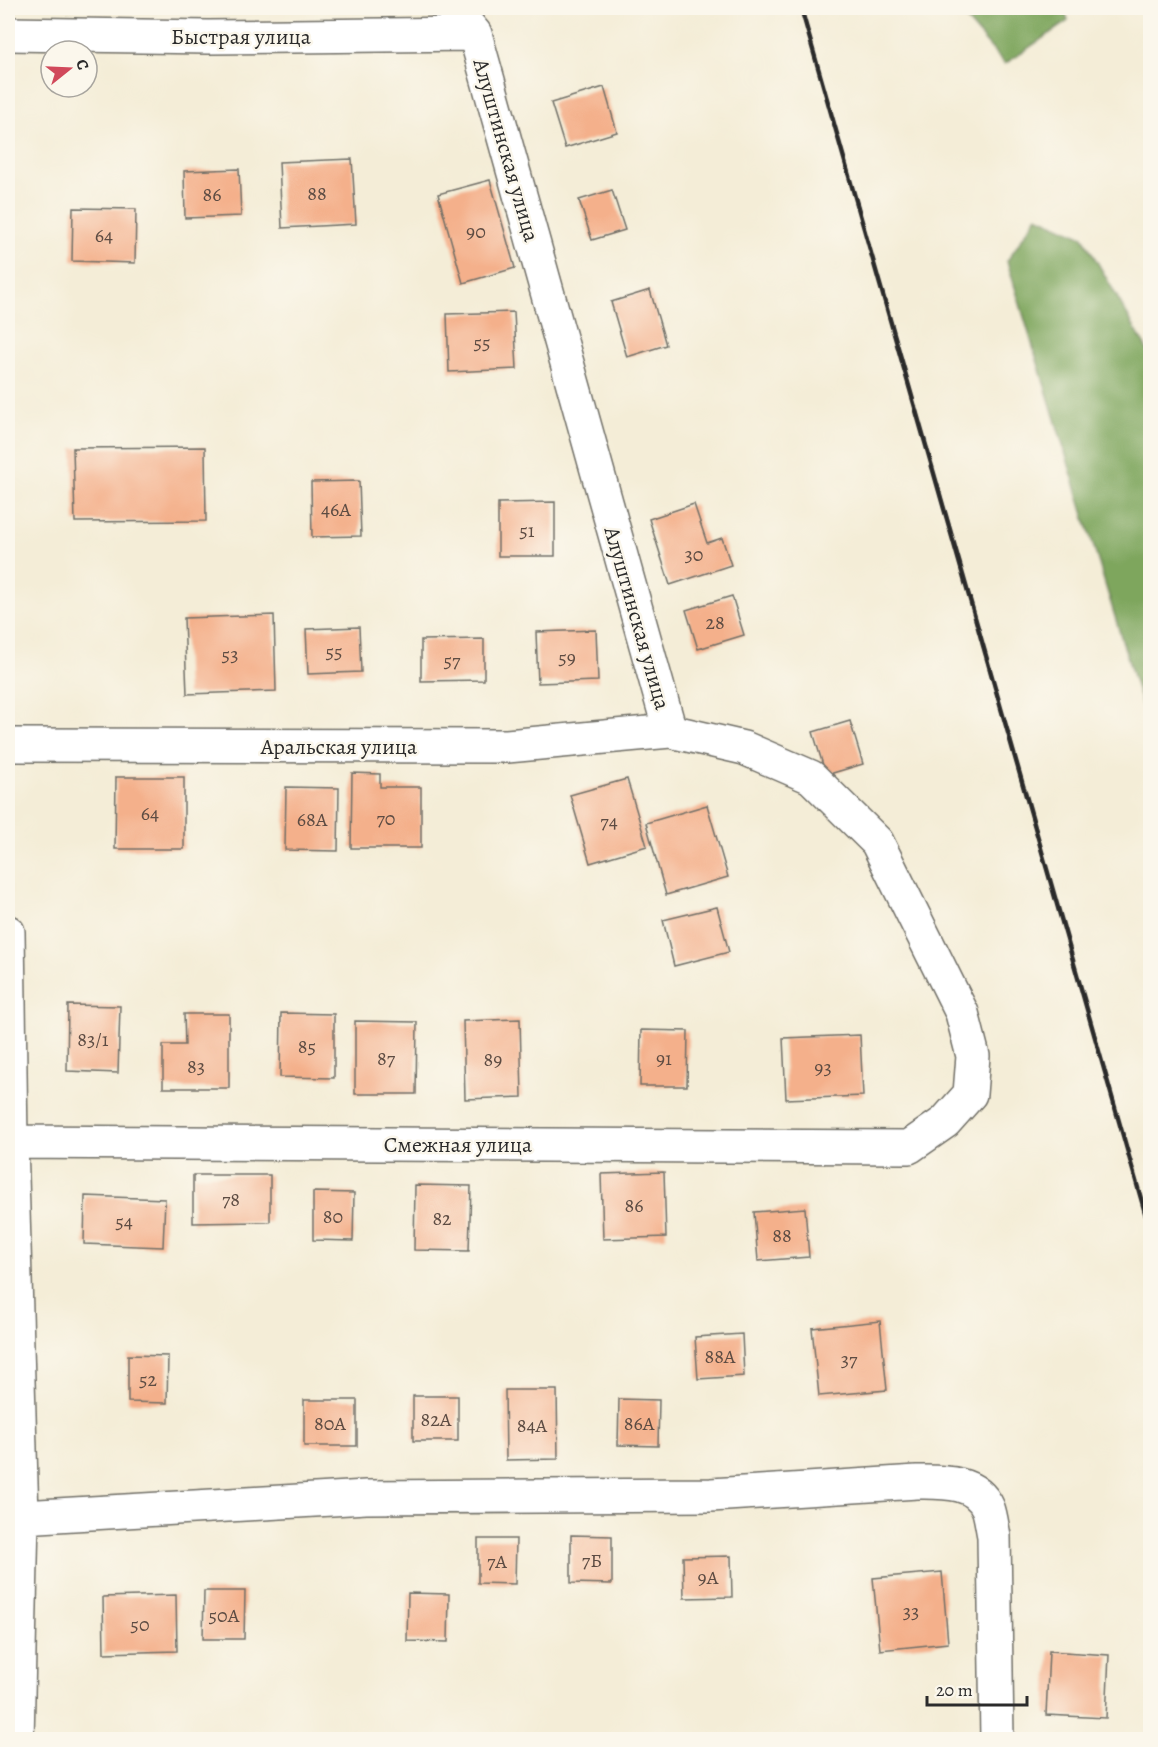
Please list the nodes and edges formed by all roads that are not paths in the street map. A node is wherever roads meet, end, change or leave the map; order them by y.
1 (453, 8) edge
2 (8, 34) edge
3 (475, 34) junction
4 (670, 731) junction
5 (8, 745) edge
6 (8, 932) edge
7 (9, 1142) edge
8 (909, 1147) joint
9 (22, 1517) junction
10 (17, 1740) edge
11 (997, 1740) edge

1 - 3 street
2 - 3 street, Быстрая улица
3 - 4 street, Алуштинская улица
4 - 5 street, Аральская улица
4 - 8 street, Алуштинская улица
6 - 7 street
7 - 8 street, Смежная улица
7 - 9 street
9 - 10 street
9 - 11 street

